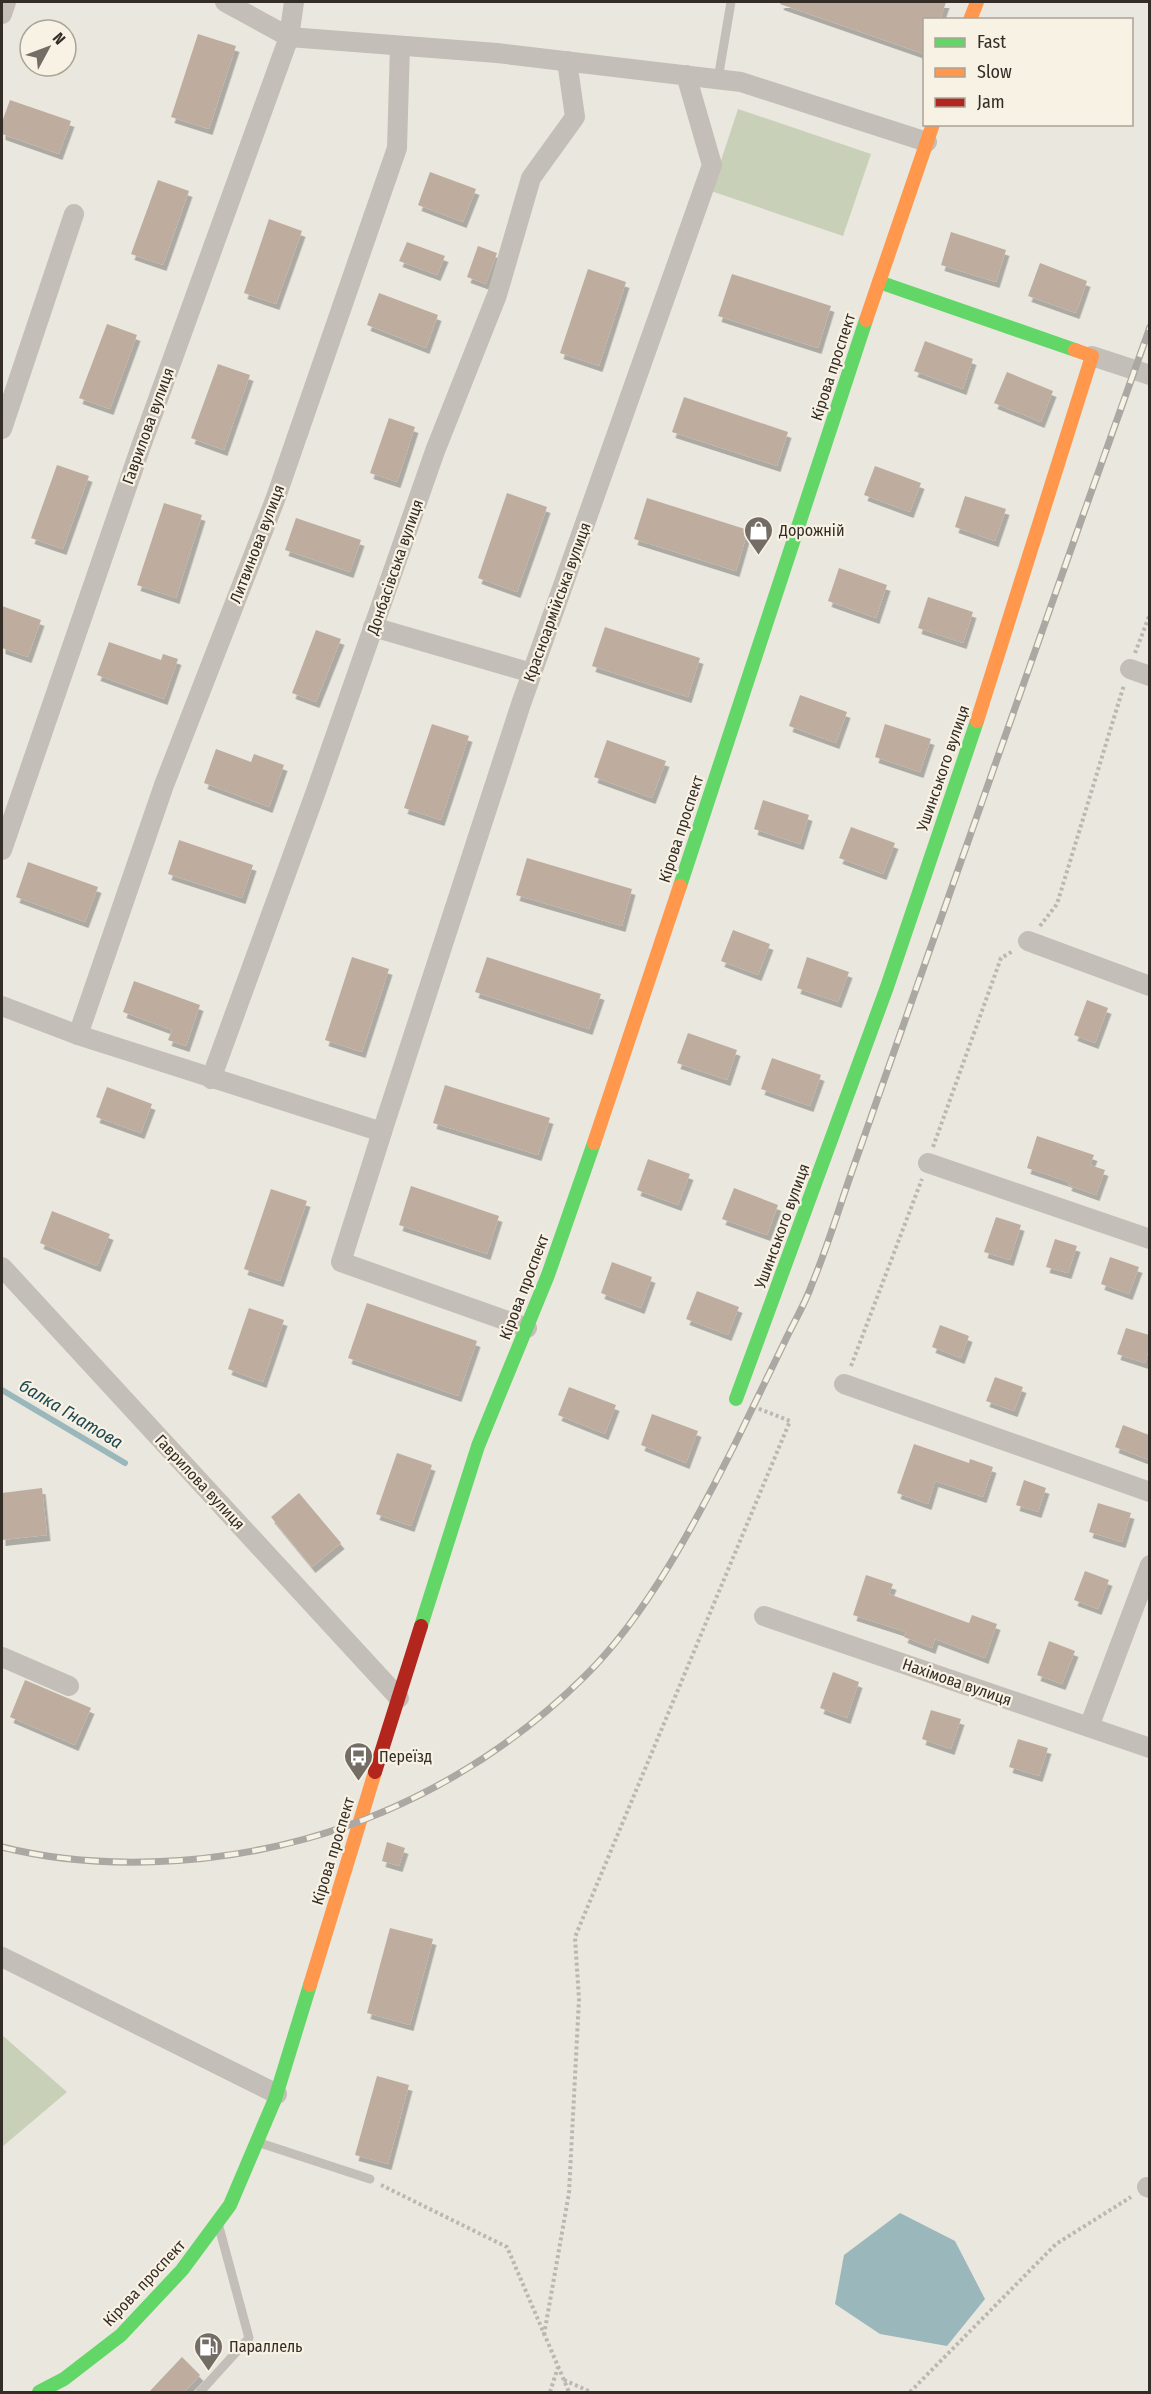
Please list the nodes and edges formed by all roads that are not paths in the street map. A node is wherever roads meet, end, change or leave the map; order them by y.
1 (6, 2) edge
2 (225, 2) edge
3 (294, 2) edge
4 (731, 2) edge
5 (977, 2) edge
6 (2, 14) edge
7 (971, 18) edge
8 (289, 37) junction
9 (400, 45) junction
10 (567, 61) junction
11 (686, 75) junction
12 (718, 79) junction
13 (930, 133) edge
14 (74, 214) dead end
15 (879, 282) junction
16 (1092, 356) junction
17 (1149, 375) edge
18 (2, 429) edge
19 (374, 627) junction
20 (1130, 669) road end
21 (532, 673) junction
22 (1149, 676) edge
23 (2, 850) edge
24 (1028, 941) road end
25 (1149, 987) edge
26 (2, 1006) edge
27 (78, 1035) junction
28 (211, 1079) junction
29 (382, 1132) junction
30 (928, 1163) road end
31 (1149, 1239) edge
32 (2, 1267) edge
33 (527, 1328) junction
34 (844, 1384) road end
35 (736, 1399) road end
36 (1149, 1492) edge
37 (1149, 1565) edge
38 (764, 1616) dead end
39 (2, 1657) edge
40 (69, 1686) dead end
41 (399, 1698) junction
42 (1089, 1727) junction
43 (1149, 1748) edge
44 (2, 1957) edge
45 (277, 2094) junction
46 (258, 2142) junction
47 (370, 2179) road end
48 (218, 2222) junction
49 (39, 2392) edge
50 (200, 2392) edge

1 - 6 street
2 - 8 street
3 - 8 street, Гаврилова вулиця
4 - 12 lane
5 - 7 street
8 - 9 street
8 - 23 street, Гаврилова вулиця
9 - 10 street
9 - 27 street, Литвинова вулиця
10 - 11 street
10 - 19 street, Донбасівська вулиця
11 - 12 street
11 - 21 street, Красноармійська вулиця
12 - 13 street
13 - 15 street, Кірова проспект
14 - 18 street
15 - 16 street
15 - 33 street, Кірова проспект
16 - 17 street
16 - 35 street, Ушинського вулиця
19 - 21 street
19 - 28 street, Донбасівська вулиця
20 - 22 street
21 - 29 street, Красноармійська вулиця
24 - 25 street
26 - 27 street
27 - 28 street
28 - 29 street
29 - 33 street, Красноармійська вулиця
30 - 31 street
32 - 41 street, Гаврилова вулиця
33 - 41 street, Кірова проспект
34 - 36 street
37 - 42 street
38 - 42 street, Нахімова вулиця
39 - 40 street
41 - 45 street, Кірова проспект
42 - 43 street, Нахімова вулиця
44 - 45 street
45 - 46 street, Кірова проспект
46 - 47 lane
46 - 48 street, Кірова проспект
48 - 49 street, Кірова проспект
48 - 50 lane

